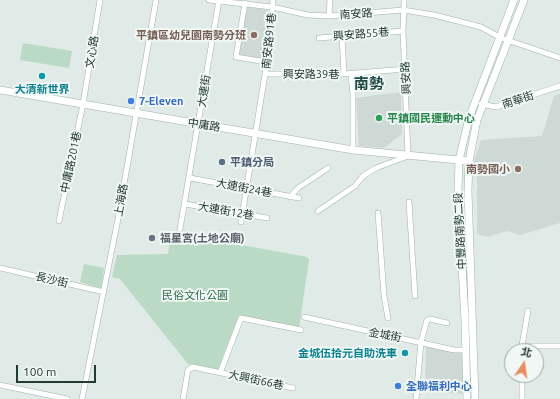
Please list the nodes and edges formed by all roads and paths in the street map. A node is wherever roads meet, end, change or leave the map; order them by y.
1 (100, 0) edge
2 (156, 0) edge
3 (209, 0) edge
4 (273, 0) edge
5 (330, 0) edge
6 (404, 0) edge
7 (514, 0) edge
8 (524, 0) edge
9 (219, 1) edge
10 (245, 3) junction
11 (272, 7) junction
12 (403, 10) junction
13 (329, 16) junction
14 (403, 31) junction
15 (342, 36) junction
16 (319, 38) dead end
17 (501, 38) junction
18 (508, 40) junction
19 (560, 58) edge
20 (267, 62) junction
21 (406, 69) junction
22 (265, 74) junction
23 (344, 74) junction
24 (352, 74) junction
25 (560, 86) edge
26 (0, 90) edge
27 (476, 101) junction
28 (83, 104) junction
29 (483, 105) junction
30 (137, 114) junction
31 (199, 124) junction
32 (255, 133) junction
33 (352, 150) junction
34 (408, 156) junction
35 (459, 160) junction
36 (469, 161) junction
37 (328, 168) dead end
38 (190, 178) junction
39 (246, 188) junction
40 (290, 197) junction
41 (298, 198) dead end
42 (409, 202) dead end
43 (185, 204) junction
44 (318, 211) dead end
45 (378, 213) dead end
46 (243, 214) junction
47 (267, 218) dead end
48 (59, 221) dead end
49 (241, 222) dead end
50 (180, 228) dead end
51 (0, 268) edge
52 (104, 292) junction
53 (415, 296) dead end
54 (528, 311) dead end
55 (304, 317) dead end
56 (388, 318) dead end
57 (447, 323) dead end
58 (301, 330) dead end
59 (421, 342) junction
60 (523, 343) edge
61 (560, 346) edge
62 (544, 347) edge
63 (466, 350) junction
64 (220, 372) junction
65 (522, 383) edge
66 (0, 385) edge
67 (293, 388) dead end
68 (67, 399) edge
69 (82, 399) edge
70 (183, 399) edge
71 (416, 399) edge
72 (467, 399) edge
73 (474, 399) edge
74 (522, 399) edge

1 - 28 street, 文心路
2 - 30 street, 上海路
3 - 9 street, 南安路
4 - 11 street, 南安路91巷
5 - 13 street
6 - 12 street, 興安路
7 - 17 main road, 中豐路南勢二段
8 - 18 main road, 中豐路南勢二段
9 - 10 street, 南安路
9 - 31 street, 大連街
10 - 11 street, 南安路
10 - 20 street
11 - 13 street, 南安路
11 - 20 street, 南安路91巷
12 - 13 street, 南安路
12 - 14 street, 興安路
12 - 17 street, 南安路
14 - 15 street, 興安路55巷
14 - 21 street, 興安路
15 - 16 street, 興安路55巷
15 - 23 street
17 - 18 street, 南安路
17 - 27 main road, 中豐路南勢二段
18 - 19 street, 南安路
18 - 29 main road, 中豐路南勢二段
20 - 22 street, 南安路91巷
21 - 24 street, 興安路39巷
21 - 34 street, 興安路
22 - 23 street, 興安路39巷
22 - 32 street, 南安路91巷
23 - 24 street, 興安路39巷
24 - 33 street
25 - 29 street, 南華街
26 - 28 main road, 中庸路
27 - 29 street
27 - 35 main road, 中豐路南勢二段
28 - 30 main road, 中庸路
28 - 48 street, 中庸路201巷
29 - 36 main road, 中豐路南勢二段
30 - 31 main road, 中庸路
30 - 52 street, 上海路
31 - 32 main road, 中庸路
31 - 38 street, 大連街
32 - 33 main road, 中庸路
32 - 39 street, 南安路91巷
33 - 34 main road, 中庸路
34 - 35 main road, 中庸路
34 - 44 street, 中庸路
35 - 36 main road, 中庸路
35 - 63 main road, 中豐路南勢二段
36 - 73 main road, 中豐路南勢二段
37 - 40 street
38 - 39 street, 大連街24巷
38 - 43 street, 大連街
39 - 40 street, 大連街24巷
39 - 46 street, 南安路91巷
40 - 41 street, 大連街24巷
42 - 53 street
43 - 46 street, 大連街12巷
43 - 50 street, 大連街
45 - 56 street
46 - 47 street, 大連街12巷
46 - 49 street, 南安路91巷
51 - 52 street, 長沙街
52 - 69 street, 上海路
54 - 60 street
55 - 59 street, 金城街
57 - 59 street
58 - 64 street
59 - 63 street, 金城街
59 - 71 street
61 - 62 street
63 - 72 main road, 中豐路南勢二段
64 - 67 street, 大興街66巷
64 - 70 street, 大興街66巷
65 - 74 street
66 - 68 street

